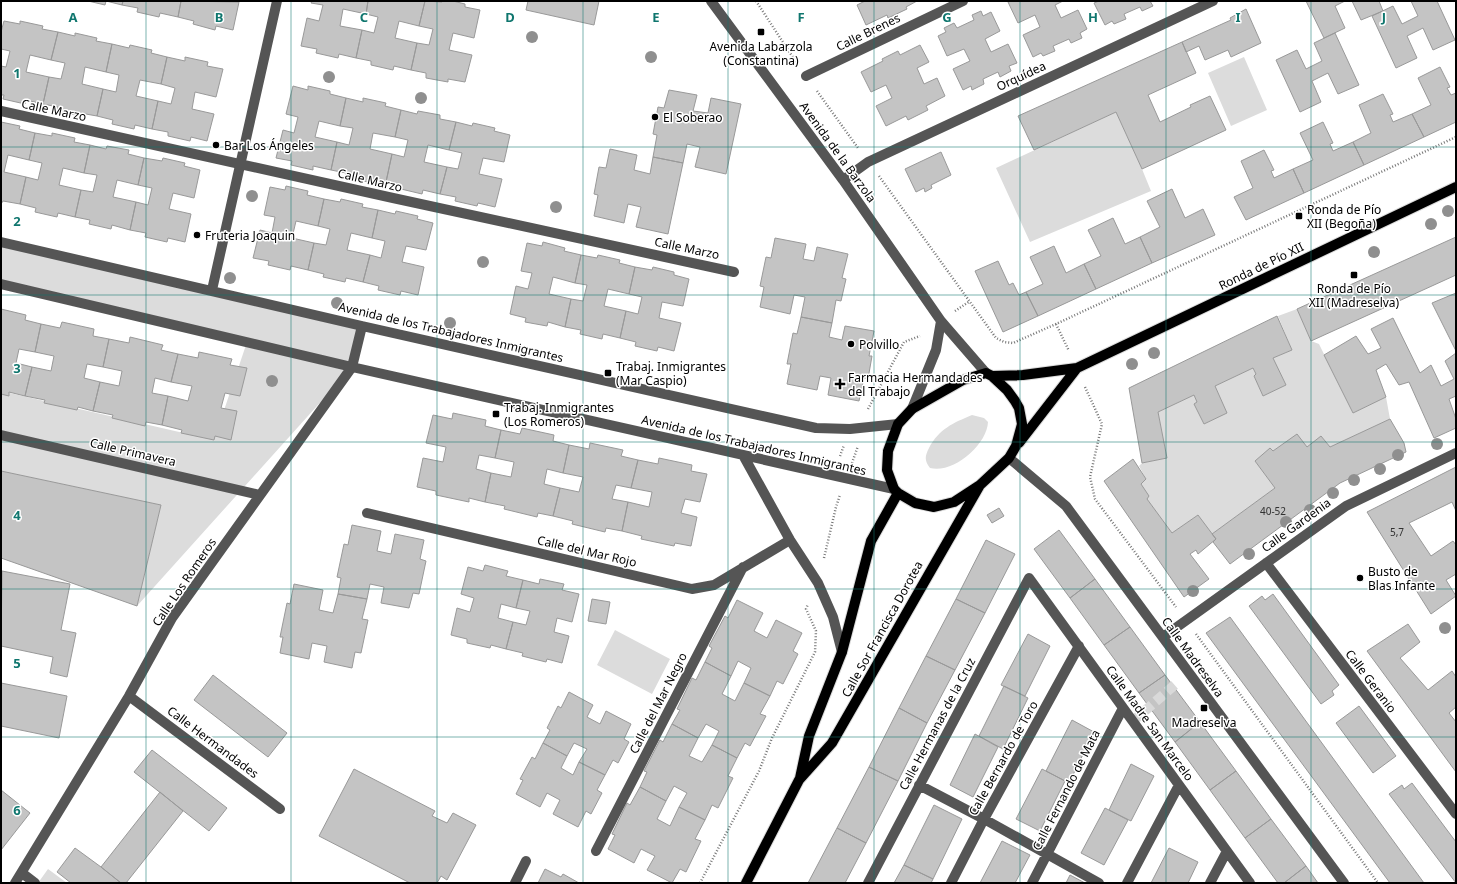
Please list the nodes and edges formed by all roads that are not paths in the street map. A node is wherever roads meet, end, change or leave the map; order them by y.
1 (277, 1) edge
2 (711, 1) edge
3 (963, 1) edge
4 (1213, 1) edge
5 (806, 76) dead end
6 (1, 111) edge
7 (240, 163) junction
8 (843, 180) junction
9 (1456, 187) edge
10 (1, 242) edge
11 (734, 272) dead end
12 (1, 284) edge
13 (212, 290) junction
14 (941, 321) junction
15 (362, 326) junction
16 (352, 367) junction
17 (1077, 368) junction
18 (989, 374) junction
19 (912, 409) junction
20 (898, 424) junction
21 (1, 434) edge
22 (1016, 446) junction
23 (1456, 453) edge
24 (743, 455) junction
25 (1009, 458) junction
26 (980, 485) junction
27 (896, 491) junction
28 (260, 495) junction
29 (368, 513) dead end
30 (790, 540) junction
31 (1266, 563) junction
32 (744, 567) junction
33 (1029, 578) joint
34 (1162, 637) junction
35 (1079, 646) junction
36 (842, 652) junction
37 (129, 696) junction
38 (1123, 708) junction
39 (800, 780) junction
40 (1179, 784) junction
41 (919, 785) junction
42 (280, 809) dead end
43 (1456, 814) edge
44 (984, 819) junction
45 (596, 851) dead end
46 (1227, 851) junction
47 (1047, 855) junction
48 (526, 861) dead end
49 (22, 873) junction
50 (15, 883) edge
51 (35, 883) edge
52 (515, 883) edge
53 (746, 883) edge
54 (868, 883) edge
55 (951, 883) edge
56 (1032, 883) edge
57 (1099, 883) edge
58 (1126, 883) edge
59 (1210, 883) edge
60 (1250, 883) edge
61 (1344, 883) edge

1 - 7 street
2 - 8 street, Avenida de la Barzola
3 - 5 street, Calle Brenes
4 - 8 street, Orquídea
6 - 7 street, Calle Marzo
7 - 11 street, Calle Marzo
7 - 13 street
8 - 14 street, Avenida de la Barzola
9 - 17 main road, Ronda de Pío XII
10 - 13 street, Avenida de los Trabajadores Inmigrantes
12 - 16 street, Avenida de los Trabajadores Inmigrantes
13 - 15 street, Avenida de los Trabajadores Inmigrantes
14 - 18 street, Avenida de la Barzola
14 - 19 street
15 - 16 street
15 - 20 street, Avenida de los Trabajadores Inmigrantes
16 - 24 street, Avenida de los Trabajadores Inmigrantes
16 - 28 street, Calle Los Romeros
17 - 18 main road, Ronda de Pío XII
17 - 22 main road, Ronda de Pío XII
18 - 19 main road
18 - 22 main road
19 - 20 main road
20 - 27 main road
21 - 28 street, Calle Primavera
22 - 25 main road
23 - 31 street, Calle Gardenia
24 - 27 street, Avenida de los Trabajadores Inmigrantes
24 - 30 street
25 - 26 main road
25 - 34 street, Calle Madreselva
26 - 27 main road
26 - 39 main road, Calle Sor Francisca Dorotea
27 - 36 main road, Calle Sor Francisca Dorotea
28 - 37 street, Calle Los Romeros
29 - 32 street, Calle del Mar Rojo
30 - 32 street, Calle del Mar Rojo
30 - 36 street
31 - 34 street, Calle Gardenia
31 - 43 street, Calle Geranio
32 - 45 street, Calle del Mar Negro
33 - 35 street, Calle Madre San Marcelo
33 - 41 street, Calle Hermanas de la Cruz
34 - 61 street, Calle Madreselva
35 - 38 street, Calle Madre San Marcelo
35 - 44 street, Calle Bernardo de Toro
36 - 39 main road, Calle Sor Francisca Dorotea
37 - 42 street, Calle Hermandades
37 - 49 street, Calle Los Romeros
38 - 40 street, Calle Madre San Marcelo
38 - 47 street, Calle Fernando de Mata
39 - 53 main road, Calle Sor Francisca Dorotea
40 - 46 street, Calle Madre San Marcelo
40 - 58 street
41 - 44 street
41 - 54 street, Calle Hermanas de la Cruz
44 - 47 street
44 - 55 street, Calle Bernardo de Toro
46 - 59 street
46 - 60 street, Calle Madre San Marcelo
47 - 56 street, Calle Fernando de Mata
47 - 57 street
48 - 52 street
49 - 50 street, Calle Los Romeros
49 - 51 street

